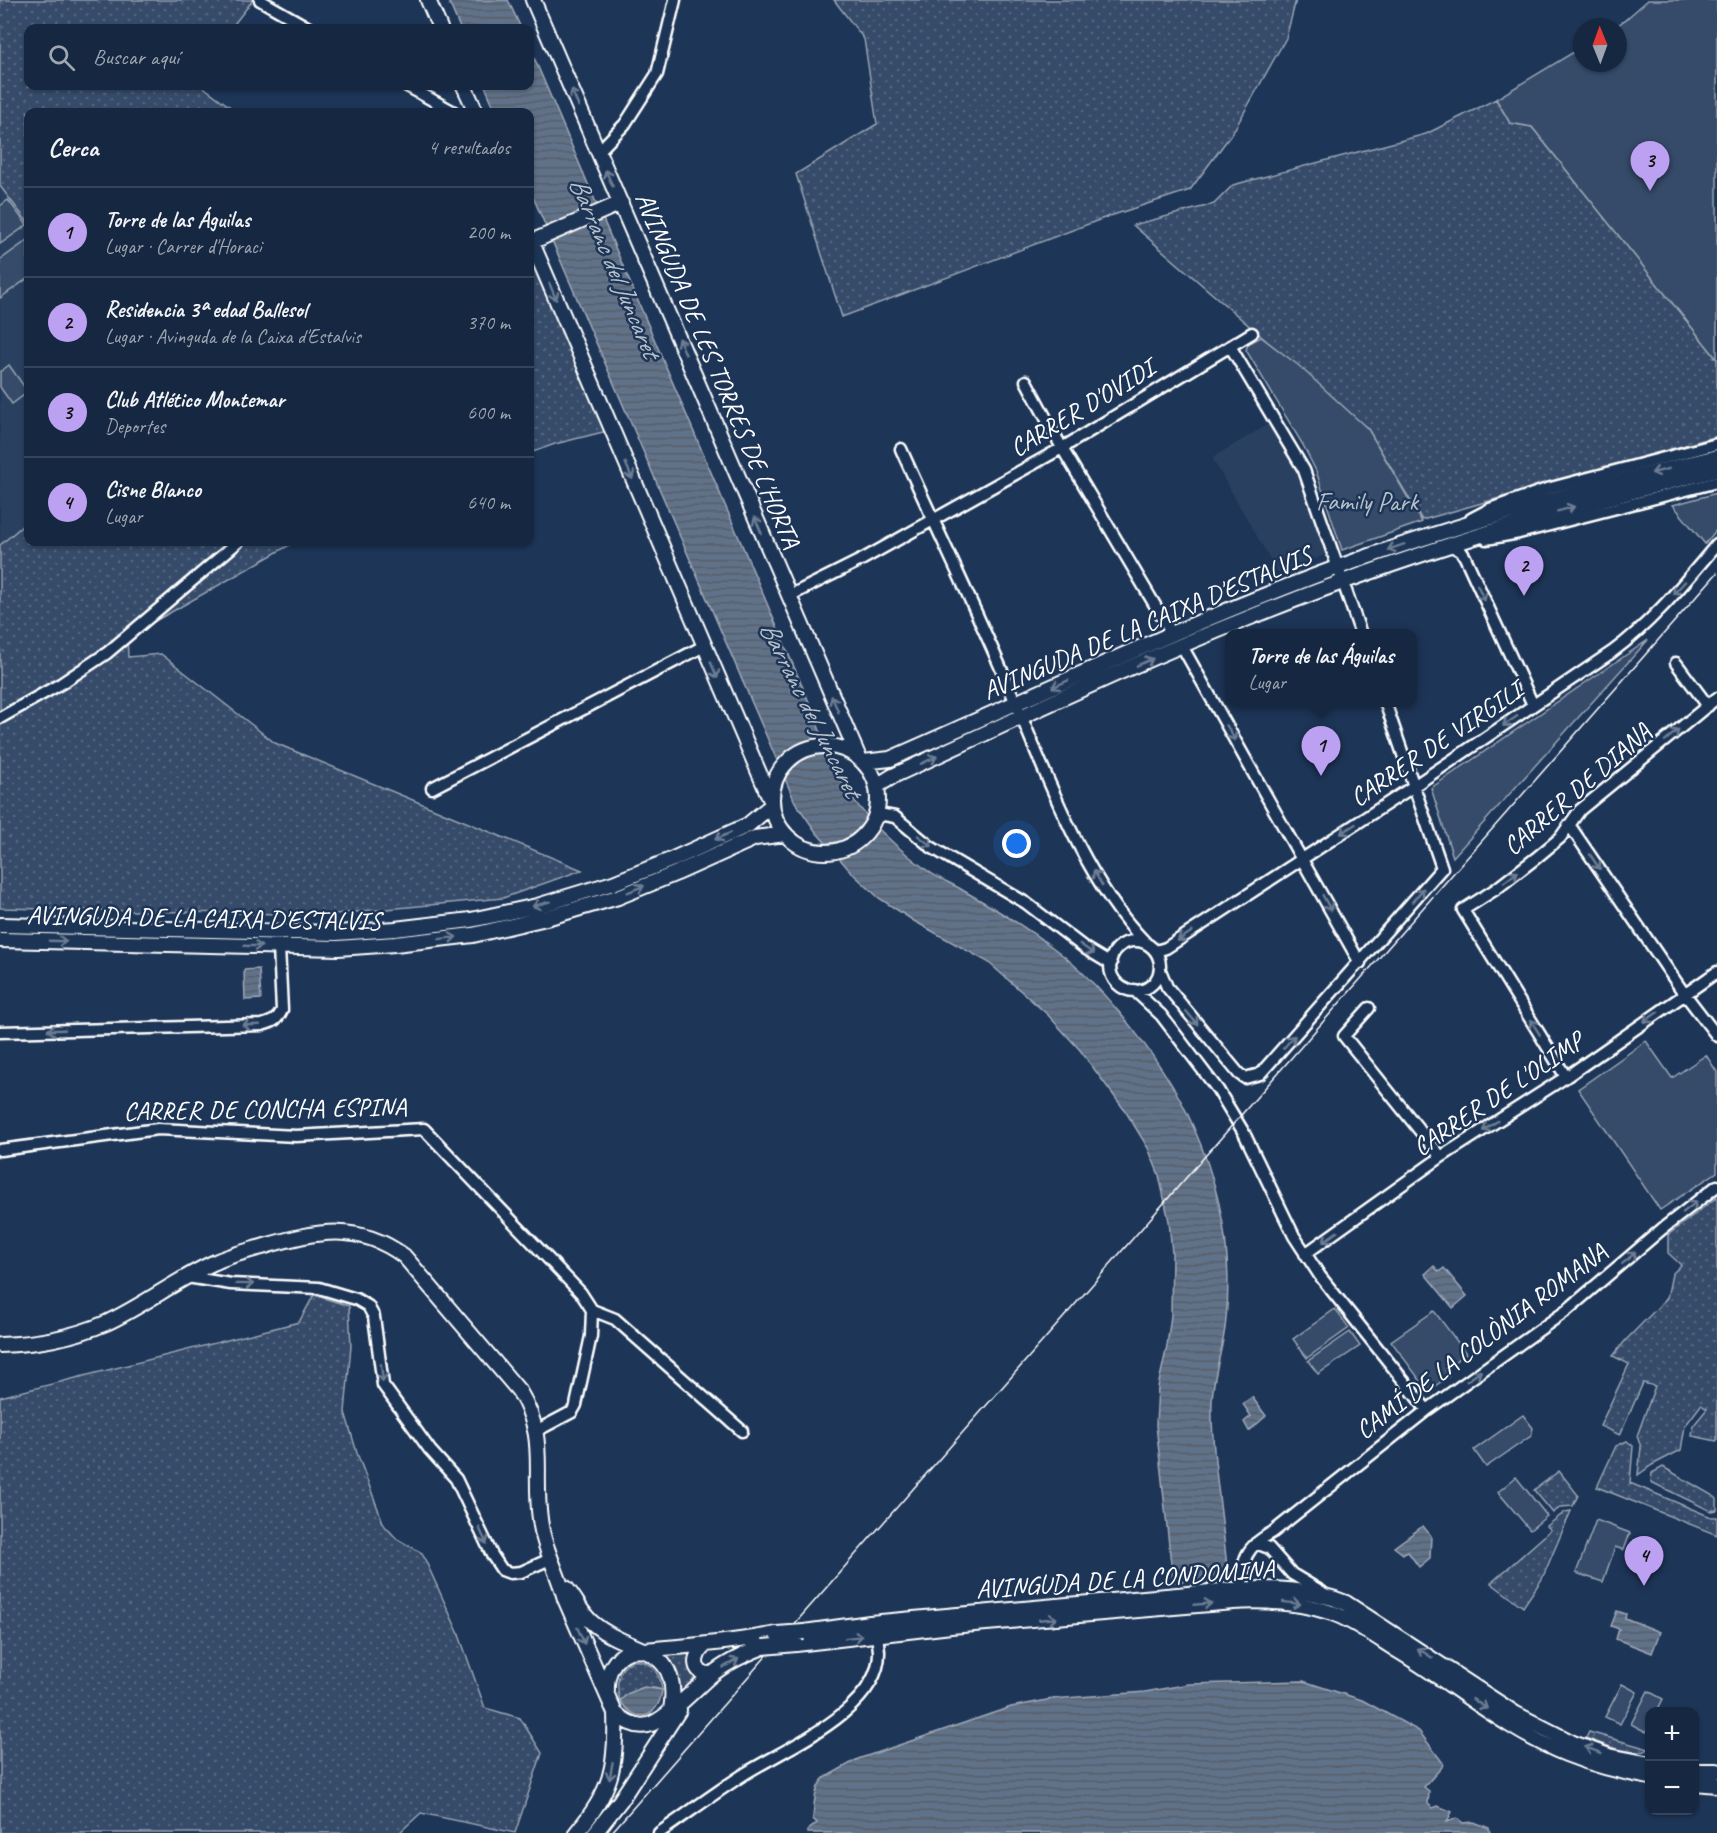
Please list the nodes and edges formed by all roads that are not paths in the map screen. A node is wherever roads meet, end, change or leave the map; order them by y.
1 (260, 0) edge
2 (428, 0) edge
3 (533, 0) edge
4 (675, 0) edge
5 (302, 24) edge
6 (438, 24) edge
7 (414, 90) edge
8 (466, 90) edge
9 (447, 108) edge
10 (474, 108) edge
11 (598, 152) junction
12 (621, 203) junction
13 (534, 240) edge
14 (534, 250) edge
15 (1252, 333) dead end
16 (1230, 346) junction
17 (1026, 381) dead end
18 (1717, 444) edge
19 (901, 448) dead end
20 (1062, 448) junction
21 (1717, 457) edge
22 (1717, 470) edge
23 (1717, 482) edge
24 (933, 520) junction
25 (1452, 529) junction
26 (1450, 544) junction
27 (1717, 544) edge
28 (233, 546) edge
29 (1338, 568) junction
30 (1343, 582) junction
31 (789, 596) junction
32 (1360, 629) edge
33 (1172, 634) junction
34 (704, 646) junction
35 (1182, 646) junction
36 (1676, 663) dead end
37 (1714, 703) edge
38 (1533, 705) junction
39 (1387, 707) edge
40 (1019, 710) junction
41 (0, 718) edge
42 (861, 760) junction
43 (877, 786) junction
44 (1414, 786) junction
45 (432, 788) dead end
46 (772, 804) junction
47 (876, 818) junction
48 (1570, 826) junction
49 (785, 834) junction
50 (1303, 859) junction
51 (0, 926) edge
52 (0, 940) edge
53 (1144, 942) junction
54 (279, 947) junction
55 (1156, 951) junction
56 (1360, 963) junction
57 (1111, 964) junction
58 (1160, 970) junction
59 (1717, 972) edge
60 (1153, 984) junction
61 (1134, 990) junction
62 (1684, 994) junction
63 (1368, 1008) dead end
64 (1161, 1015) junction
65 (0, 1032) edge
66 (1717, 1036) edge
67 (1566, 1077) junction
68 (0, 1150) edge
69 (1441, 1157) junction
70 (1717, 1186) edge
71 (1305, 1254) junction
72 (187, 1277) junction
73 (592, 1310) junction
74 (0, 1345) edge
75 (1427, 1410) junction
76 (536, 1431) junction
77 (742, 1431) dead end
78 (1273, 1532) junction
79 (1256, 1544) junction
80 (1269, 1548) junction
81 (550, 1559) junction
82 (560, 1581) junction
83 (1236, 1594) junction
84 (1334, 1598) junction
85 (873, 1629) junction
86 (611, 1636) junction
87 (705, 1645) junction
88 (672, 1646) junction
89 (642, 1650) junction
90 (712, 1674) junction
91 (690, 1693) junction
92 (608, 1696) junction
93 (669, 1712) junction
94 (615, 1713) junction
95 (660, 1740) junction
96 (1645, 1763) edge
97 (1699, 1771) edge
98 (1717, 1772) edge
99 (1645, 1776) edge
100 (1699, 1783) edge
101 (1717, 1785) edge
102 (576, 1833) edge
103 (595, 1833) edge
104 (659, 1833) edge

1 - 5 street
2 - 6 main road
11 -> 3 main road, AVINGUDA DE LES TORRES DE L'HORTA
4 - 11 street
7 - 9 street
8 - 10 main road
12 -> 11 main road, AVINGUDA DE LES TORRES DE L'HORTA
12 - 13 main road
31 -> 12 main road, AVINGUDA DE LES TORRES DE L'HORTA
14 -> 34 main road
15 - 16 street, CARRER D'OVIDI
16 - 20 street, CARRER D'OVIDI
16 - 29 street
17 - 20 street
18 - 25 street, AVINGUDA DE LA CAIXA D'ESTALVIS
19 - 24 street
20 - 24 street, CARRER D'OVIDI
20 - 33 street
21 -> 25 main road, AVINGUDA DE LA CAIXA D'ESTALVIS
26 -> 22 main road, AVINGUDA DE LA CAIXA D'ESTALVIS
23 - 26 street, AVINGUDA DE LA CAIXA D'ESTALVIS
24 - 31 street, CARRER D'OVIDI
24 - 40 street
25 -> 29 main road, AVINGUDA DE LA CAIXA D'ESTALVIS
26 - 30 main road, AVINGUDA DE LA CAIXA D'ESTALVIS
26 -> 38 street
27 -> 38 street, CARRER DE VIRGILI
28 - 41 street
29 - 30 street
29 - 33 main road, AVINGUDA DE LA CAIXA D'ESTALVIS
30 - 32 street
30 - 35 main road, AVINGUDA DE LA CAIXA D'ESTALVIS
42 -> 31 main road, AVINGUDA DE LES TORRES DE L'HORTA
33 -> 40 main road, AVINGUDA DE LA CAIXA D'ESTALVIS
34 - 45 street
34 -> 46 main road
40 -> 35 main road, AVINGUDA DE LA CAIXA D'ESTALVIS
35 -> 50 street
36 - 37 street
48 -> 37 street, CARRER DE DIANA
38 -> 44 street, CARRER DE VIRGILI
39 - 44 street
40 - 42 main road, AVINGUDA DE LA CAIXA D'ESTALVIS
43 -> 40 main road, AVINGUDA DE LA CAIXA D'ESTALVIS
53 -> 40 street
42 - 43 main road
42 - 46 main road
43 - 47 main road
44 -> 50 street, CARRER DE VIRGILI
56 -> 44 street
46 - 49 main road
46 -> 51 main road, AVINGUDA DE LA CAIXA D'ESTALVIS
47 - 49 main road
47 -> 57 street
48 -> 62 street
67 -> 48 street, CARRER DE DIANA
54 -> 49 main road, AVINGUDA DE LA CAIXA D'ESTALVIS
50 -> 55 street, CARRER DE VIRGILI
50 -> 56 street
52 -> 54 main road, AVINGUDA DE LA CAIXA D'ESTALVIS
53 - 55 street
53 - 57 street
54 -> 65 street
55 - 58 street
58 -> 56 street
57 - 61 street
58 - 60 street
59 - 62 street, CARRER DE L'OLIMP
60 - 61 street
60 - 64 street
61 - 64 street
62 - 66 street
62 -> 67 street, CARRER DE L'OLIMP
63 - 69 street
64 - 71 street
67 -> 69 street, CARRER DE L'OLIMP
68 - 73 street, CARRER DE CONCHA ESPINA
69 -> 71 street, CARRER DE L'OLIMP
75 -> 70 street, CAMÍ DE LA COLÒNIA ROMANA
71 - 75 street
72 - 74 main road
72 - 76 main road
72 -> 81 street
73 - 76 street
73 - 77 street
75 - 78 street, CAMÍ DE LA COLÒNIA ROMANA
76 - 81 main road
78 - 79 street, CAMÍ DE LA COLÒNIA ROMANA
78 - 80 street
79 - 80 street
79 - 83 street
80 - 84 street
81 - 82 main road
82 - 86 main road
82 -> 92 main road
83 - 84 main road, AVINGUDA DE LA CONDOMINA
83 - 85 main road, AVINGUDA DE LA CONDOMINA
83 -> 99 main road, AVINGUDA DE LA CONDOMINA
96 -> 84 main road, AVINGUDA DE LA CONDOMINA
85 - 87 main road, AVINGUDA DE LA CONDOMINA, bridge
90 -> 85 main road, AVINGUDA DE LA CONDOMINA, bridge
85 - 104 street
86 - 88 main road, AVINGUDA DE LA CONDOMINA
86 - 89 main road
87 - 88 main road, AVINGUDA DE LA CONDOMINA
87 - 90 main road
88 - 89 main road, AVINGUDA DE LA CONDOMINA
89 - 92 main road
89 - 93 main road
90 - 91 main road, AVINGUDA DE LA CONDOMINA
91 - 93 main road, AVINGUDA DE LA CONDOMINA
91 - 95 main road
92 - 94 main road
93 - 94 main road
93 - 95 main road
94 -> 102 main road
95 - 103 main road
97 - 98 main road
100 - 101 main road

